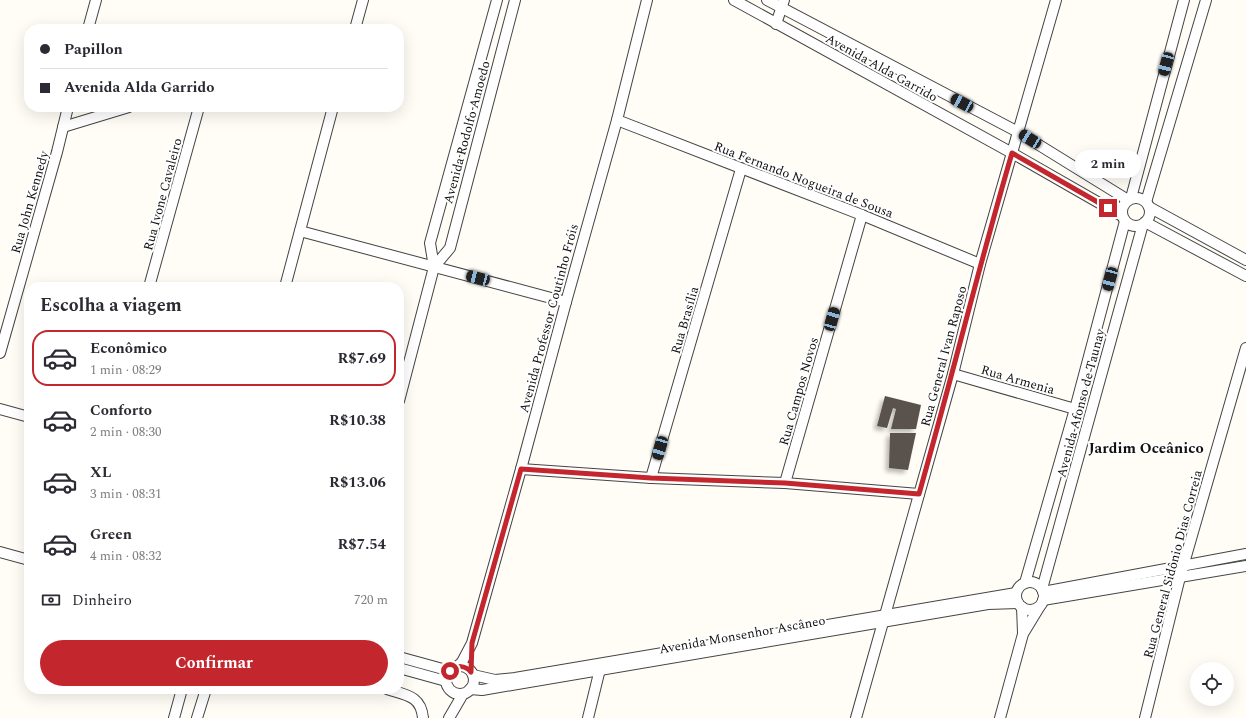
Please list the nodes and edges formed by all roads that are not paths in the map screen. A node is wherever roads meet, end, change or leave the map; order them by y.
1 (96, 0) edge
2 (363, 0) edge
3 (647, 0) edge
4 (734, 0) edge
5 (767, 0) edge
6 (1056, 0) edge
7 (1184, 0) edge
8 (1206, 0) edge
9 (497, 1) edge
10 (514, 3) edge
11 (783, 4) edge
12 (89, 24) edge
13 (356, 24) edge
14 (776, 24) junction
15 (67, 112) edge
16 (112, 112) edge
17 (198, 112) edge
18 (332, 112) edge
19 (617, 120) junction
20 (63, 127) junction
21 (1018, 132) junction
22 (1012, 153) junction
23 (741, 169) junction
24 (1130, 199) junction
25 (1147, 204) junction
26 (862, 215) junction
27 (1123, 219) junction
28 (1144, 223) junction
29 (300, 231) junction
30 (1246, 260) edge
31 (980, 264) junction
32 (434, 267) junction
33 (1246, 276) edge
34 (151, 282) edge
35 (285, 282) edge
36 (566, 302) junction
37 (1246, 348) edge
38 (0, 353) edge
39 (953, 374) junction
40 (404, 382) edge
41 (0, 409) edge
42 (1075, 409) junction
43 (24, 416) edge
44 (521, 469) junction
45 (651, 478) junction
46 (785, 483) junction
47 (919, 494) junction
48 (0, 552) edge
49 (1246, 554) edge
50 (24, 559) edge
51 (1184, 566) junction
52 (1246, 566) edge
53 (1180, 577) junction
54 (1025, 583) junction
55 (1042, 597) junction
56 (1019, 601) junction
57 (883, 619) junction
58 (1023, 634) junction
59 (472, 643) junction
60 (404, 658) edge
61 (601, 667) junction
62 (404, 669) edge
63 (454, 669) junction
64 (472, 674) junction
65 (446, 681) junction
66 (466, 691) junction
67 (181, 694) edge
68 (204, 694) edge
69 (402, 694) edge
70 (174, 718) edge
71 (197, 718) edge
72 (423, 718) edge
73 (449, 718) edge
74 (588, 718) edge
75 (856, 718) edge
76 (1000, 718) edge
77 (1145, 718) edge

1 - 12 street
2 - 13 street
3 - 19 street, Avenida Professor Coutinho Fróis
4 - 14 street, Avenida Alda Garrido
5 - 11 street, Avenida Alda Garrido
6 - 21 street, Rua General Ivan Raposo
7 - 24 street
8 - 25 street
9 - 10 street
9 - 32 street, Avenida Rodolfo Amoedo
10 - 32 street, Avenida Rodolfo Amoedo
11 - 14 street
11 - 21 street, Avenida Alda Garrido
14 - 22 street, Avenida Alda Garrido
15 - 20 street, Rua John Kennedy
16 - 20 street
17 - 34 street, Rua Ivone Cavaleiro
18 - 29 street
19 - 23 street, Rua Fernando Nogueira de Sousa
19 - 36 street, Avenida Professor Coutinho Fróis
20 - 38 street, Rua John Kennedy
21 - 22 street, Rua General Ivan Raposo
21 - 24 street, Avenida Alda Garrido
22 - 27 street, Avenida Alda Garrido
22 - 31 street, Rua General Ivan Raposo
23 - 26 street, Rua Fernando Nogueira de Sousa
23 - 45 street, Rua Brasília
24 - 25 street
24 - 27 street
25 - 28 street
25 - 30 street
26 - 31 street, Rua Fernando Nogueira de Sousa
26 - 46 street, Rua Campos Novos
27 - 28 street
27 - 42 street, Avenida Afonso de Taunay
28 - 33 street
28 - 55 street, Avenida Afonso de Taunay
29 - 32 street
29 - 35 street
31 - 39 street, Rua General Ivan Raposo
32 - 36 street
32 - 40 street, Avenida Rodolfo Amoedo
36 - 44 street, Avenida Professor Coutinho Fróis
37 - 51 street, Rua General Sidônio Dias Correia
39 - 42 street, Rua Armenia
39 - 47 street, Rua General Ivan Raposo
41 - 43 street
42 - 54 street, Avenida Afonso de Taunay
44 - 45 street
44 - 59 street, Avenida Professor Coutinho Fróis
45 - 46 street
46 - 47 street
47 - 57 street, Rua General Ivan Raposo
48 - 50 street
49 - 51 street
51 - 53 street, Rua General Sidônio Dias Correia
51 - 55 street
52 - 53 street
53 - 55 street
53 - 77 street, Rua General Sidônio Dias Correia
54 - 55 street
54 - 56 street
55 - 56 street
55 - 58 street, Avenida Afonso de Taunay
56 - 57 street, Avenida Monsenhor Ascâneo
56 - 58 street, Avenida Afonso de Taunay
57 - 61 street, Avenida Monsenhor Ascâneo
57 - 75 street, Rua General Ivan Raposo
58 - 76 street, Avenida Afonso de Taunay
59 - 63 street, Avenida Professor Coutinho Fróis
59 - 64 street, Avenida Professor Coutinho Fróis
60 - 63 street
61 - 64 street, Avenida Monsenhor Ascâneo
61 - 66 street, Avenida Monsenhor Ascâneo
61 - 74 street
62 - 65 street
63 - 64 street
63 - 65 street
64 - 66 street
65 - 66 street
66 - 73 street
67 - 70 street
68 - 71 street
69 - 72 street

